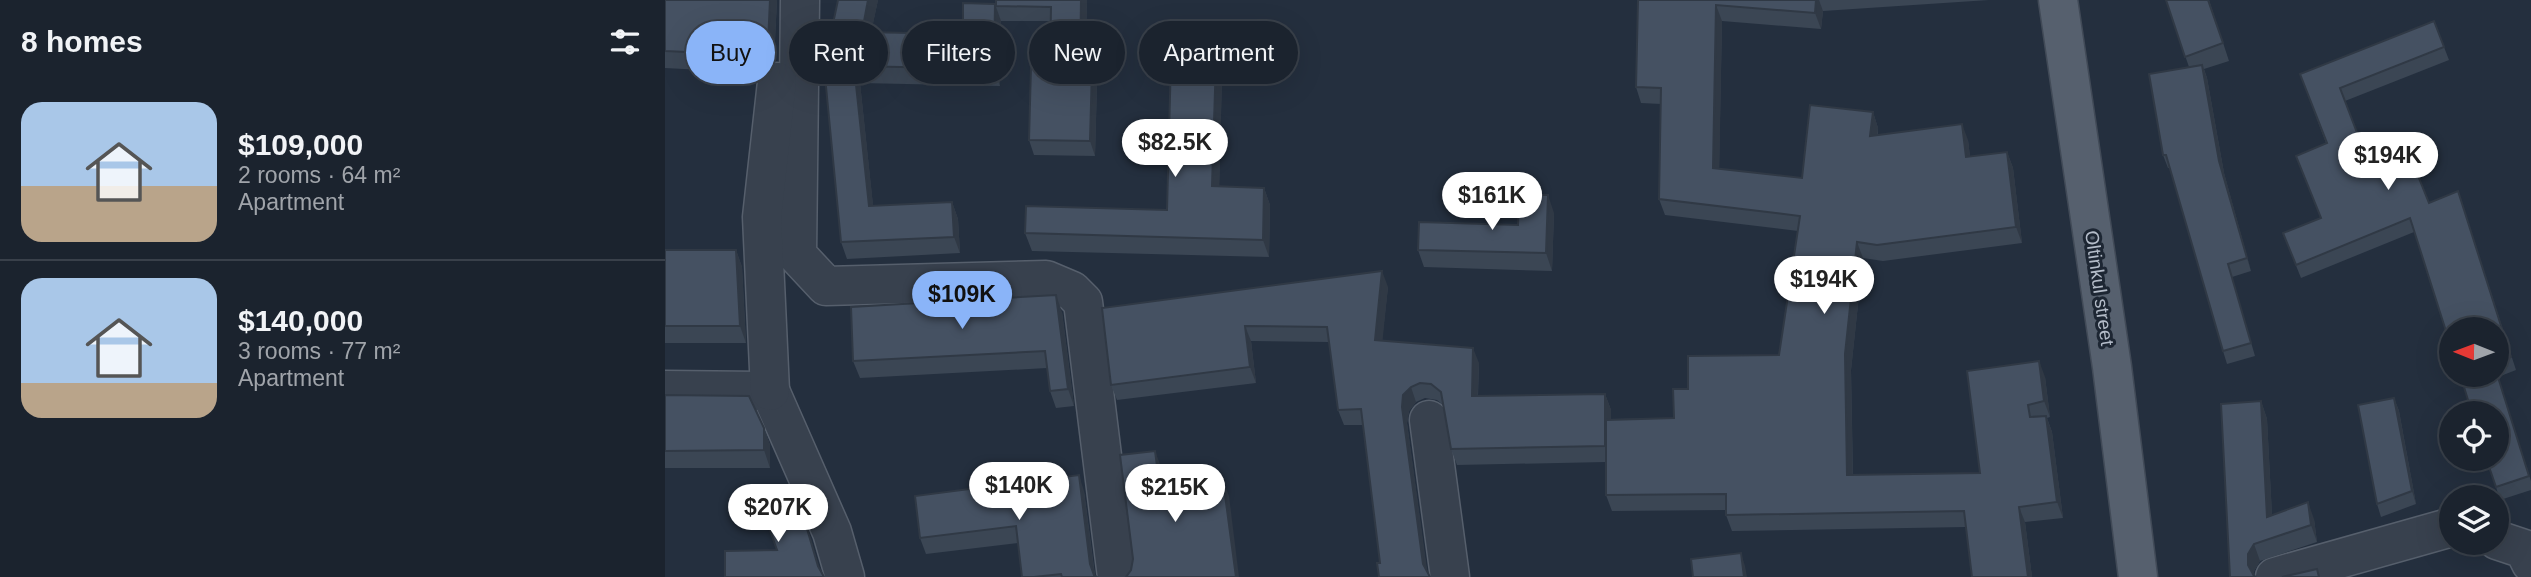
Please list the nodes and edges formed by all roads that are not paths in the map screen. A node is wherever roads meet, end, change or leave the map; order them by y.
1 (787, 0) edge
2 (800, 0) edge
3 (2058, 0) edge
4 (665, 390) edge
5 (770, 391) junction
6 (1429, 421) dead end
7 (2439, 531) edge
8 (2509, 544) edge
9 (2531, 563) edge
10 (845, 577) edge
11 (1117, 577) edge
12 (1450, 577) edge
13 (2138, 577) edge
14 (2275, 577) edge

1 - 5 street
2 - 11 street
3 - 13 main road, Oltinkul street
4 - 5 street
5 - 10 street
6 - 12 street
7 - 14 street
8 - 9 street

